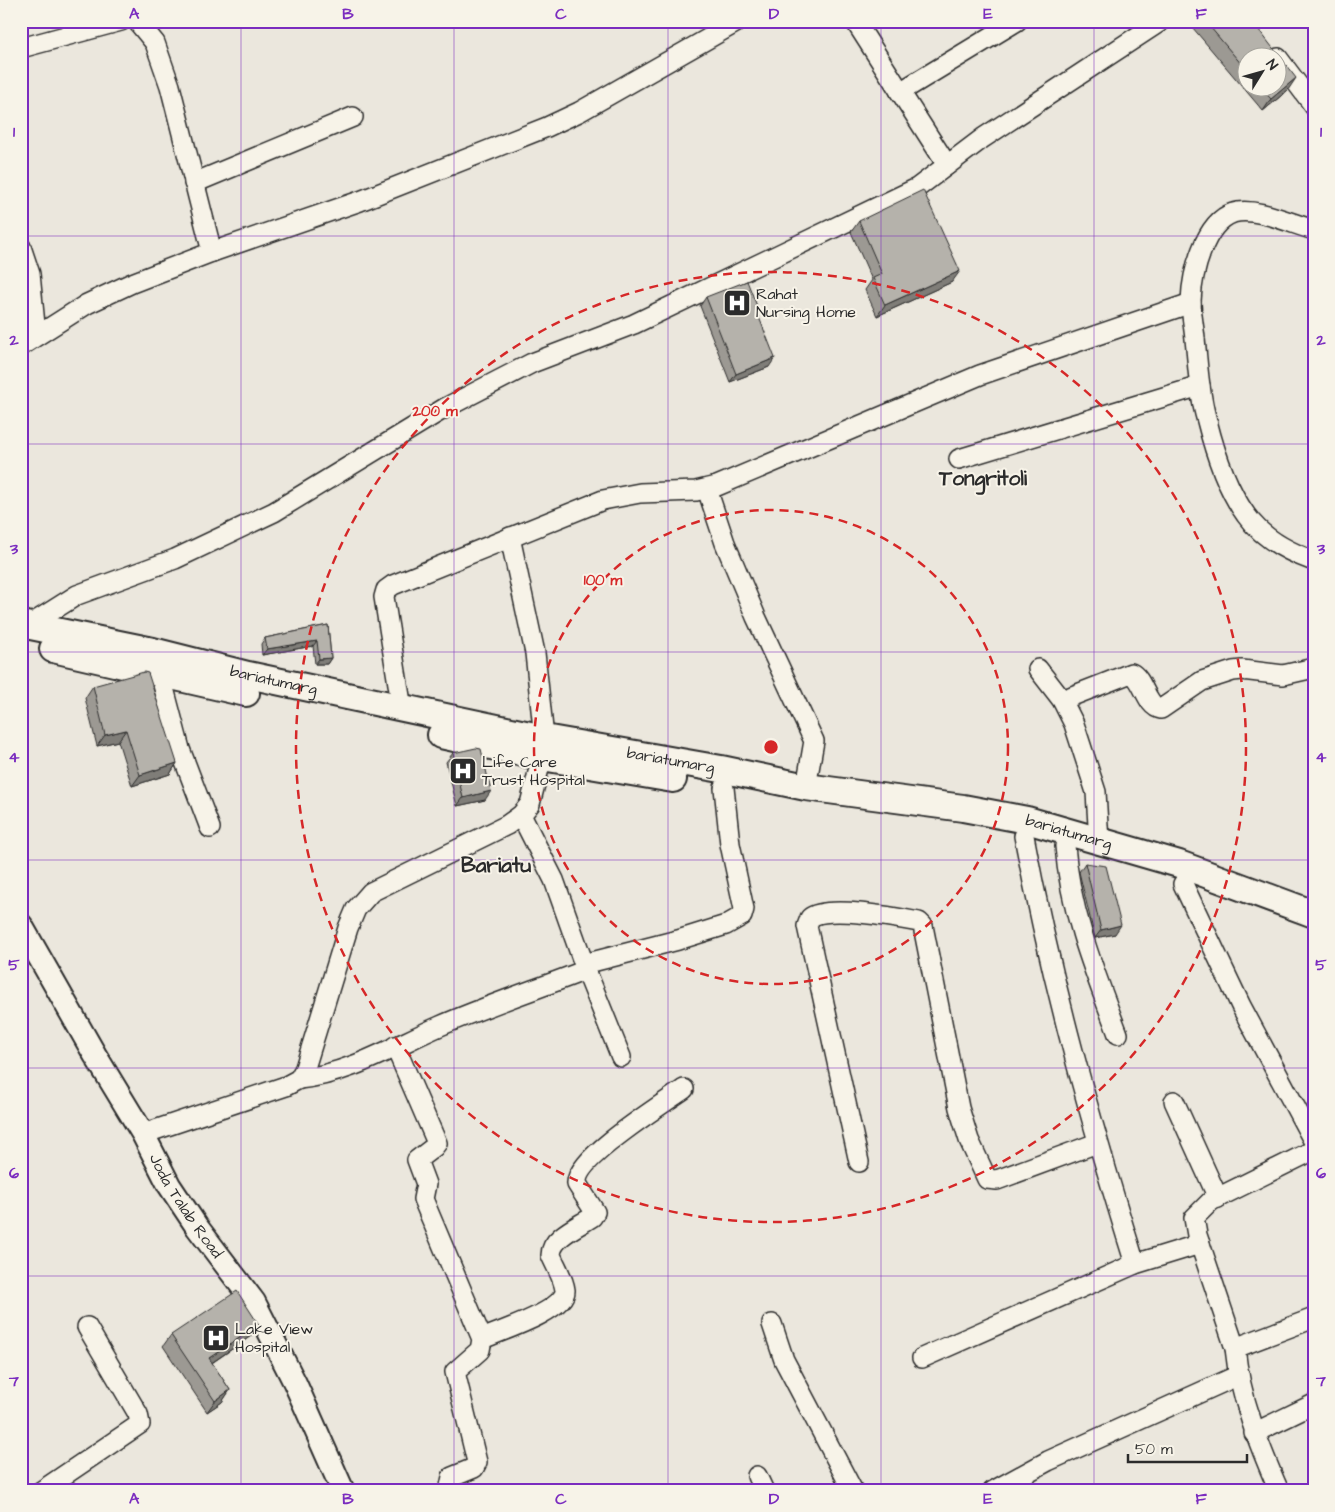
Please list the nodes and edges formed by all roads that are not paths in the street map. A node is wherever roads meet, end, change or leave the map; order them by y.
1 (121, 21) edge
2 (137, 21) edge
3 (739, 21) edge
4 (855, 21) edge
5 (1017, 21) edge
6 (1161, 21) edge
7 (21, 48) edge
8 (1288, 72) edge
9 (900, 92) junction
10 (1314, 106) edge
11 (353, 117) dead end
12 (947, 165) junction
13 (194, 183) junction
14 (1314, 230) edge
15 (21, 248) edge
16 (212, 252) junction
17 (1191, 303) junction
18 (28, 340) edge
19 (1200, 386) junction
20 (959, 459) dead end
21 (707, 489) junction
22 (510, 537) junction
23 (1314, 561) edge
24 (23, 631) edge
25 (1314, 668) edge
26 (1038, 669) dead end
27 (160, 673) junction
28 (1062, 700) junction
29 (402, 709) junction
30 (543, 748) junction
31 (806, 787) junction
32 (724, 788) junction
33 (522, 815) junction
34 (210, 828) dead end
35 (1024, 836) junction
36 (1099, 842) junction
37 (1065, 846) junction
38 (1183, 884) junction
39 (1314, 914) edge
40 (21, 925) edge
41 (1314, 928) edge
42 (585, 967) junction
43 (1118, 1034) dead end
44 (395, 1046) junction
45 (622, 1057) dead end
46 (299, 1078) junction
47 (684, 1089) dead end
48 (1174, 1102) dead end
49 (143, 1134) junction
50 (1314, 1142) edge
51 (1097, 1143) junction
52 (1314, 1150) edge
53 (859, 1162) dead end
54 (1218, 1198) junction
55 (1200, 1244) junction
56 (1134, 1264) junction
57 (1314, 1318) edge
58 (772, 1324) dead end
59 (87, 1327) dead end
60 (482, 1339) junction
61 (1235, 1348) junction
62 (922, 1358) dead end
63 (1239, 1375) junction
64 (1314, 1404) edge
65 (1254, 1433) junction
66 (41, 1491) edge
67 (343, 1491) edge
68 (449, 1491) edge
69 (853, 1491) edge
70 (993, 1491) edge
71 (1279, 1491) edge

1 - 7 street
2 - 13 street
3 - 16 street
4 - 9 street
5 - 9 street
6 - 12 street
8 - 10 street
9 - 12 street
11 - 13 street
12 - 24 street
13 - 16 street
14 - 17 street
15 - 18 street
16 - 18 street
17 - 19 street
17 - 21 street
19 - 20 street
19 - 23 street
21 - 22 street
21 - 31 street
22 - 29 street
22 - 30 street
24 - 27 main road, bariatumarg
24 - 29 main road, bariatumarg
25 - 28 street
26 - 28 street
27 - 30 main road, bariatumarg
27 - 34 street
28 - 36 street
29 - 30 main road, bariatumarg
30 - 31 main road, bariatumarg
30 - 32 main road, bariatumarg
30 - 33 street
31 - 36 main road, bariatumarg
32 - 35 main road, bariatumarg
32 - 42 street
33 - 42 street
33 - 46 street
35 - 37 main road, bariatumarg
35 - 51 street
36 - 39 main road, bariatumarg
37 - 38 main road, bariatumarg
37 - 43 street
38 - 41 main road, bariatumarg
38 - 50 street
40 - 49 street, Joda Talab Road
42 - 44 street
42 - 45 street
44 - 46 street
44 - 60 street
46 - 49 street
47 - 60 street
48 - 54 street
49 - 67 street, Joda Talab Road
51 - 53 street
51 - 56 street
52 - 54 street
54 - 55 street
55 - 56 street
55 - 61 street
56 - 62 street
57 - 61 street
58 - 69 street
59 - 66 street
60 - 68 street
61 - 63 street
63 - 65 street
63 - 70 street
64 - 65 street
65 - 71 street

